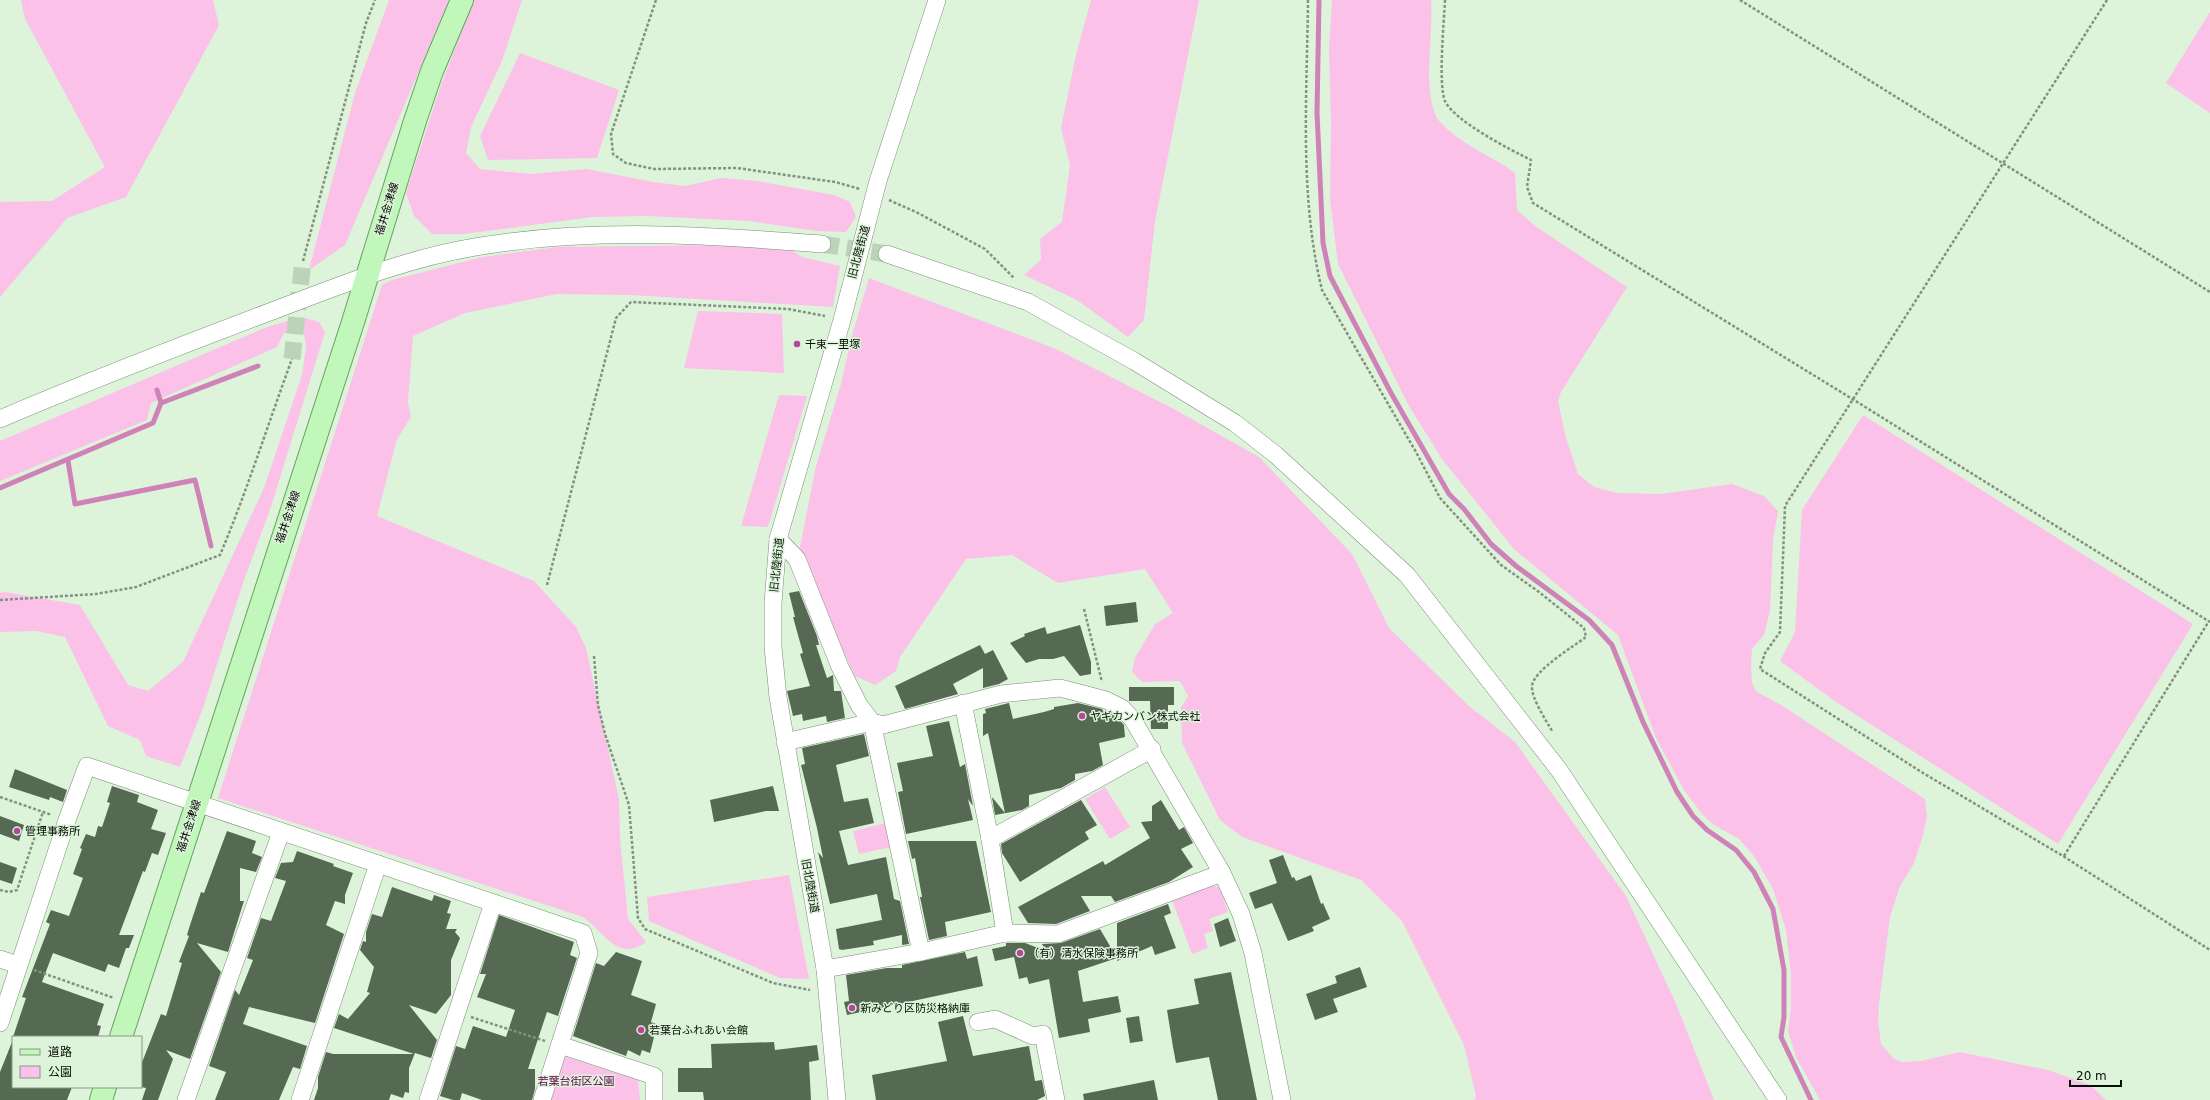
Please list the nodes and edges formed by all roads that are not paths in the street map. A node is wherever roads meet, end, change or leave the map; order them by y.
1 (462, 0) edge
2 (938, 0) edge
3 (822, 244) tunnel mouth
4 (887, 254) tunnel mouth
5 (368, 275) junction
6 (0, 420) edge
7 (778, 539) junction
8 (963, 703) junction
9 (872, 722) junction
10 (785, 742) junction
11 (1152, 749) junction
12 (196, 803) junction
13 (281, 832) junction
14 (990, 839) junction
15 (378, 864) junction
16 (1222, 873) junction
17 (493, 904) junction
18 (1005, 933) junction
19 (921, 952) junction
20 (0, 959) edge
21 (18, 965) junction
22 (825, 969) junction
23 (978, 1022) dead end
24 (0, 1023) edge
25 (121, 1036) edge
26 (560, 1045) junction
27 (105, 1088) edge
28 (101, 1100) edge
29 (186, 1100) edge
30 (300, 1100) edge
31 (428, 1100) edge
32 (542, 1100) edge
33 (654, 1100) edge
34 (837, 1100) edge
35 (1056, 1100) edge
36 (1282, 1100) edge
37 (1778, 1100) edge

1 - 5 main road, 福井金津線
2 - 7 street, 旧北陸街道
3 - 5 street
4 - 37 street
5 - 6 street
5 - 12 main road, 福井金津線
7 - 9 street
7 - 10 street, 旧北陸街道
8 - 9 street
8 - 11 street
8 - 14 street
9 - 10 street
9 - 19 street
10 - 22 street, 旧北陸街道
11 - 14 street
11 - 16 street
12 - 13 street
12 - 21 street
12 - 25 main road, 福井金津線
13 - 15 street
13 - 29 street
14 - 18 street
15 - 17 street
15 - 30 street
16 - 18 street
16 - 36 street
17 - 26 street
17 - 31 street
18 - 19 street
19 - 22 street
20 - 21 street
21 - 24 street
22 - 34 street, 旧北陸街道
23 - 35 street
26 - 32 street
26 - 33 street
27 - 28 main road

